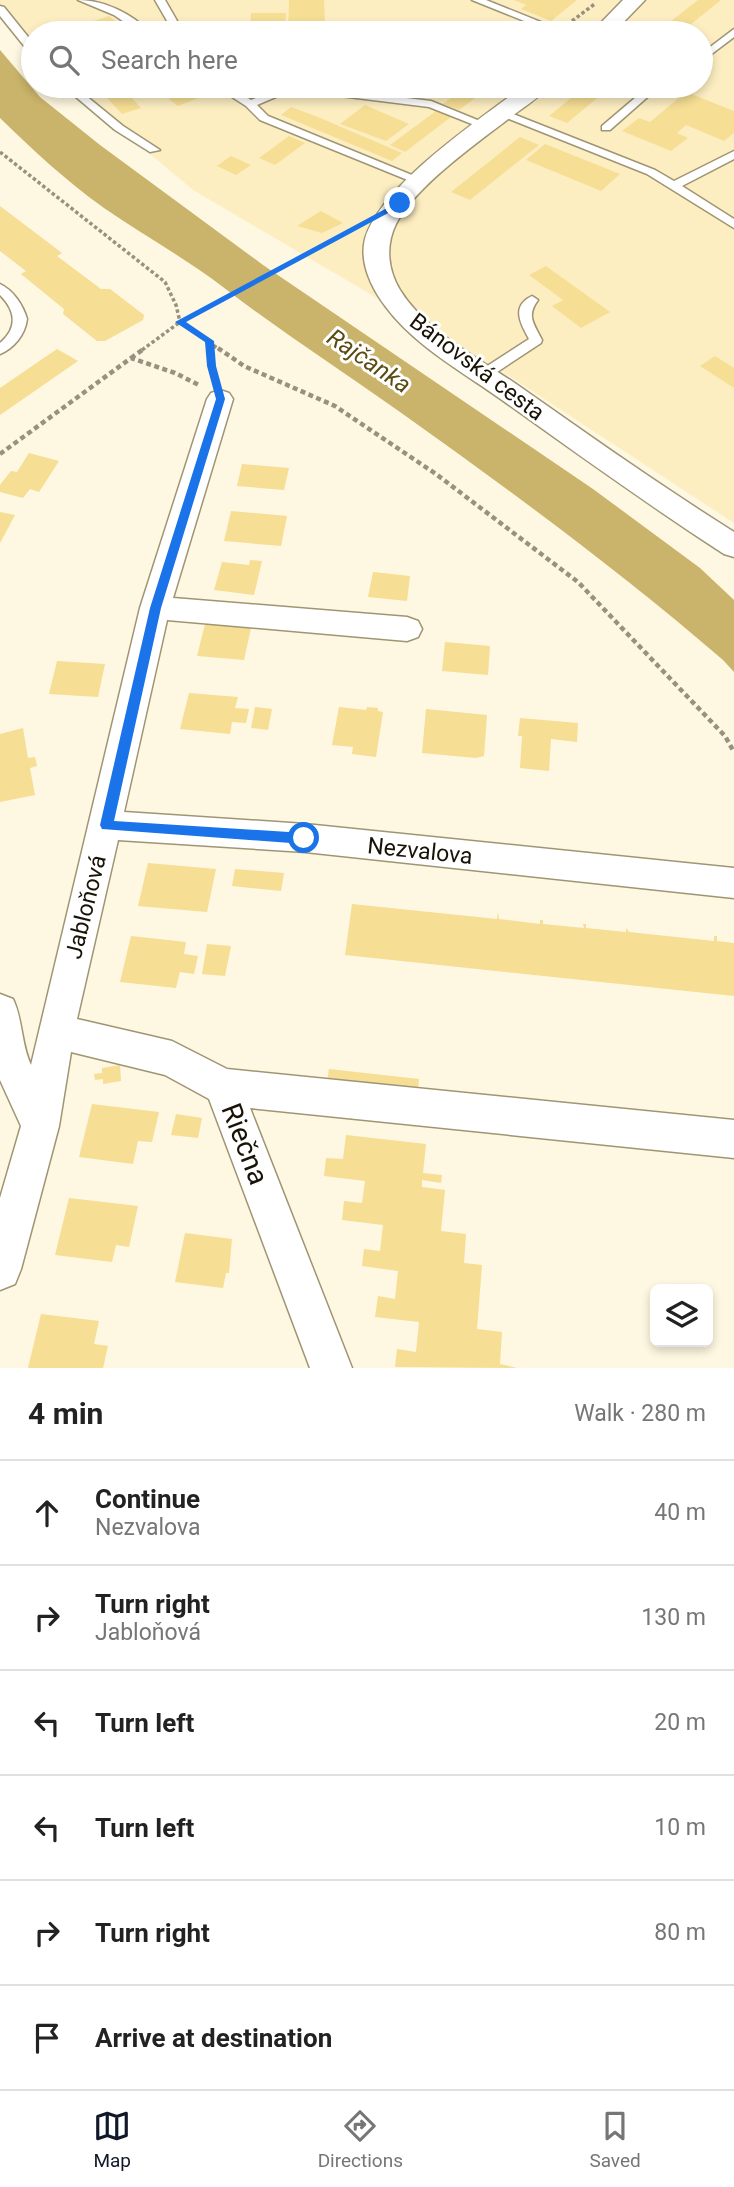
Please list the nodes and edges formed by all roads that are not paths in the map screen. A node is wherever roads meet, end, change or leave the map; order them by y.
1 (83, 0) edge
2 (160, 0) edge
3 (170, 0) edge
4 (477, 0) edge
5 (635, 0) edge
6 (0, 9) edge
7 (170, 19) joint
8 (129, 21) edge
9 (531, 21) edge
10 (613, 21) edge
11 (734, 32) edge
12 (21, 35) edge
13 (713, 49) edge
14 (83, 98) edge
15 (240, 98) edge
16 (264, 98) edge
17 (382, 98) edge
18 (521, 98) edge
19 (642, 98) edge
20 (250, 104) junction
21 (494, 119) junction
22 (606, 128) dead end
23 (154, 150) dead end
24 (734, 154) edge
25 (420, 182) junction
26 (674, 186) junction
27 (734, 224) edge
28 (0, 288) edge
29 (532, 299) dead end
30 (0, 350) edge
31 (484, 375) junction
32 (220, 399) road end
33 (734, 546) edge
34 (155, 608) junction
35 (407, 629) dead end
36 (106, 825) junction
37 (734, 883) edge
38 (0, 1011) edge
39 (56, 1031) junction
40 (223, 1087) junction
41 (40, 1126) junction
42 (734, 1139) edge
43 (0, 1269) edge
44 (331, 1368) edge

1 - 8 lane
2 - 7 lane
3 - 7 lane
4 - 9 lane
5 - 10 street
6 - 12 lane
11 - 13 lane
14 - 23 lane
15 - 20 lane
16 - 20 lane
17 - 21 lane
18 - 21 street, Bánovská cesta
19 - 22 lane
20 - 25 lane
21 - 25 street, Bánovská cesta
21 - 26 lane
24 - 26 lane
25 - 31 street, Bánovská cesta
26 - 27 lane
28 - 30 lane
29 - 31 lane
31 - 33 street, Bánovská cesta
32 - 34 street, Jabloňová
34 - 35 street
34 - 36 street, Jabloňová
36 - 37 street, Nezvalova
36 - 39 street, Jabloňová
38 - 41 street
39 - 40 street, Riečna
39 - 41 street, Jabloňová
40 - 42 street
40 - 44 street, Riečna
41 - 43 street, Jabloňová

